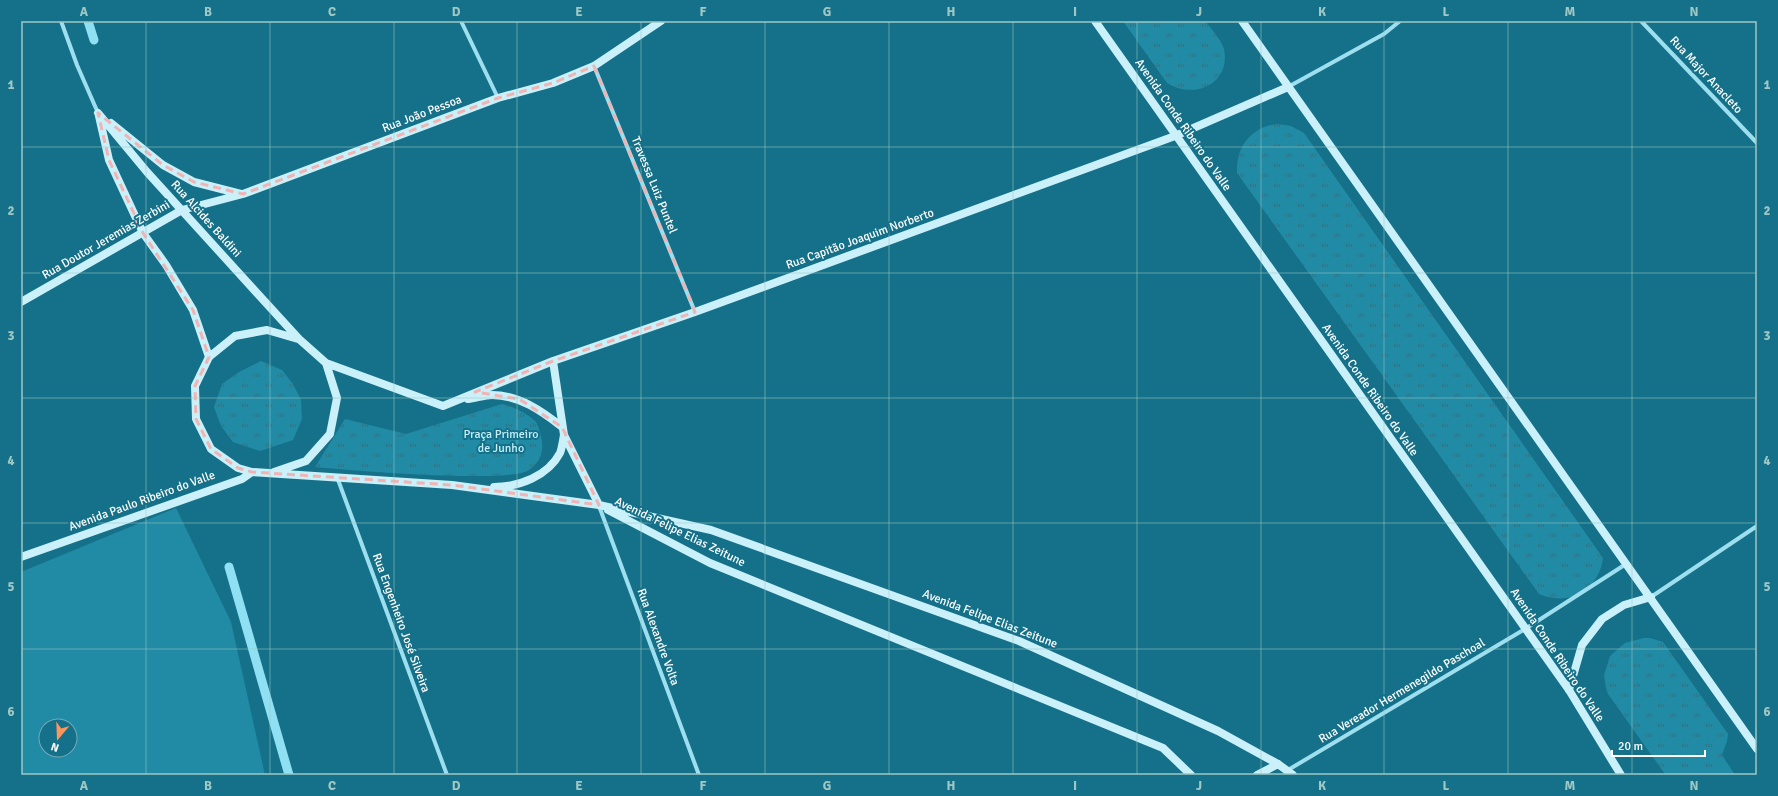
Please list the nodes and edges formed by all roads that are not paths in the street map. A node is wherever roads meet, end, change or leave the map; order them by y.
1 (61, 21) edge
2 (461, 21) edge
3 (661, 21) edge
4 (1095, 21) edge
5 (1242, 21) edge
6 (1400, 21) edge
7 (1641, 21) edge
8 (594, 66) junction
9 (1288, 87) junction
10 (498, 98) junction
11 (98, 113) junction
12 (1175, 136) junction
13 (1757, 143) edge
14 (243, 194) junction
15 (182, 210) junction
16 (143, 234) junction
17 (21, 302) edge
18 (695, 312) junction
19 (299, 339) junction
20 (209, 357) junction
21 (552, 361) junction
22 (326, 363) junction
23 (450, 402) junction
24 (563, 431) junction
25 (252, 472) junction
26 (271, 473) junction
27 (337, 477) junction
28 (461, 487) junction
29 (599, 505) junction
30 (1757, 526) edge
31 (21, 557) edge
32 (1626, 563) junction
33 (1651, 597) junction
34 (1525, 629) junction
35 (1569, 690) junction
36 (1757, 748) edge
37 (1278, 764) junction
38 (1290, 773) edge
39 (447, 775) edge
40 (698, 775) edge
41 (1191, 775) edge
42 (1257, 775) edge
43 (1621, 775) edge

1 - 11 street, Rua Alcides Baldini
2 - 10 street
3 - 8 main road, Rua João Pessoa
4 - 12 main road, Avenida Conde Ribeiro do Valle
5 - 9 main road
6 - 9 street
7 - 13 street, Rua Major Anacleto
8 - 10 main road, Rua João Pessoa
8 - 18 street, Travessa Luiz Puntel
9 - 12 main road, Rua Capitão Joaquim Norberto
9 - 32 main road
10 - 14 main road, Rua João Pessoa
11 - 14 main road
11 - 15 main road, Rua Alcides Baldini
11 - 16 main road, Rua Alcides Baldini
12 - 18 main road, Rua Capitão Joaquim Norberto
12 - 34 main road, Avenida Conde Ribeiro do Valle
14 - 15 main road, Rua João Pessoa
15 - 16 main road, Rua Doutor Jeremias Zerbini
15 - 19 main road, Rua Alcides Baldini
16 - 17 main road, Rua Doutor Jeremias Zerbini
16 - 20 main road, Rua Alcides Baldini
18 - 21 main road, Rua Capitão Joaquim Norberto
19 - 20 main road
19 - 22 main road
20 - 25 main road
21 - 23 main road
21 - 24 main road
22 - 23 main road
22 - 26 main road
23 - 24 main road
24 - 28 main road
24 - 29 main road
25 - 26 main road
25 - 31 main road, Avenida Paulo Ribeiro do Valle
26 - 27 main road
27 - 28 main road
27 - 39 street, Rua Engenheiro José Silveira
28 - 29 main road
29 - 37 main road, Avenida Felipe Elias Zeitune
29 - 40 street, Rua Alexandre Volta
29 - 41 main road, Avenida Felipe Elias Zeitune
30 - 33 street
32 - 33 main road
32 - 34 street, Rua Vereador Hermenegildo Paschoal
33 - 35 main road
33 - 36 main road
34 - 35 main road, Avenida Conde Ribeiro do Valle
34 - 38 street, Rua Vereador Hermenegildo Paschoal
35 - 43 main road, Avenida Conde Ribeiro do Valle
37 - 38 main road, Avenida Felipe Elias Zeitune
37 - 42 main road

